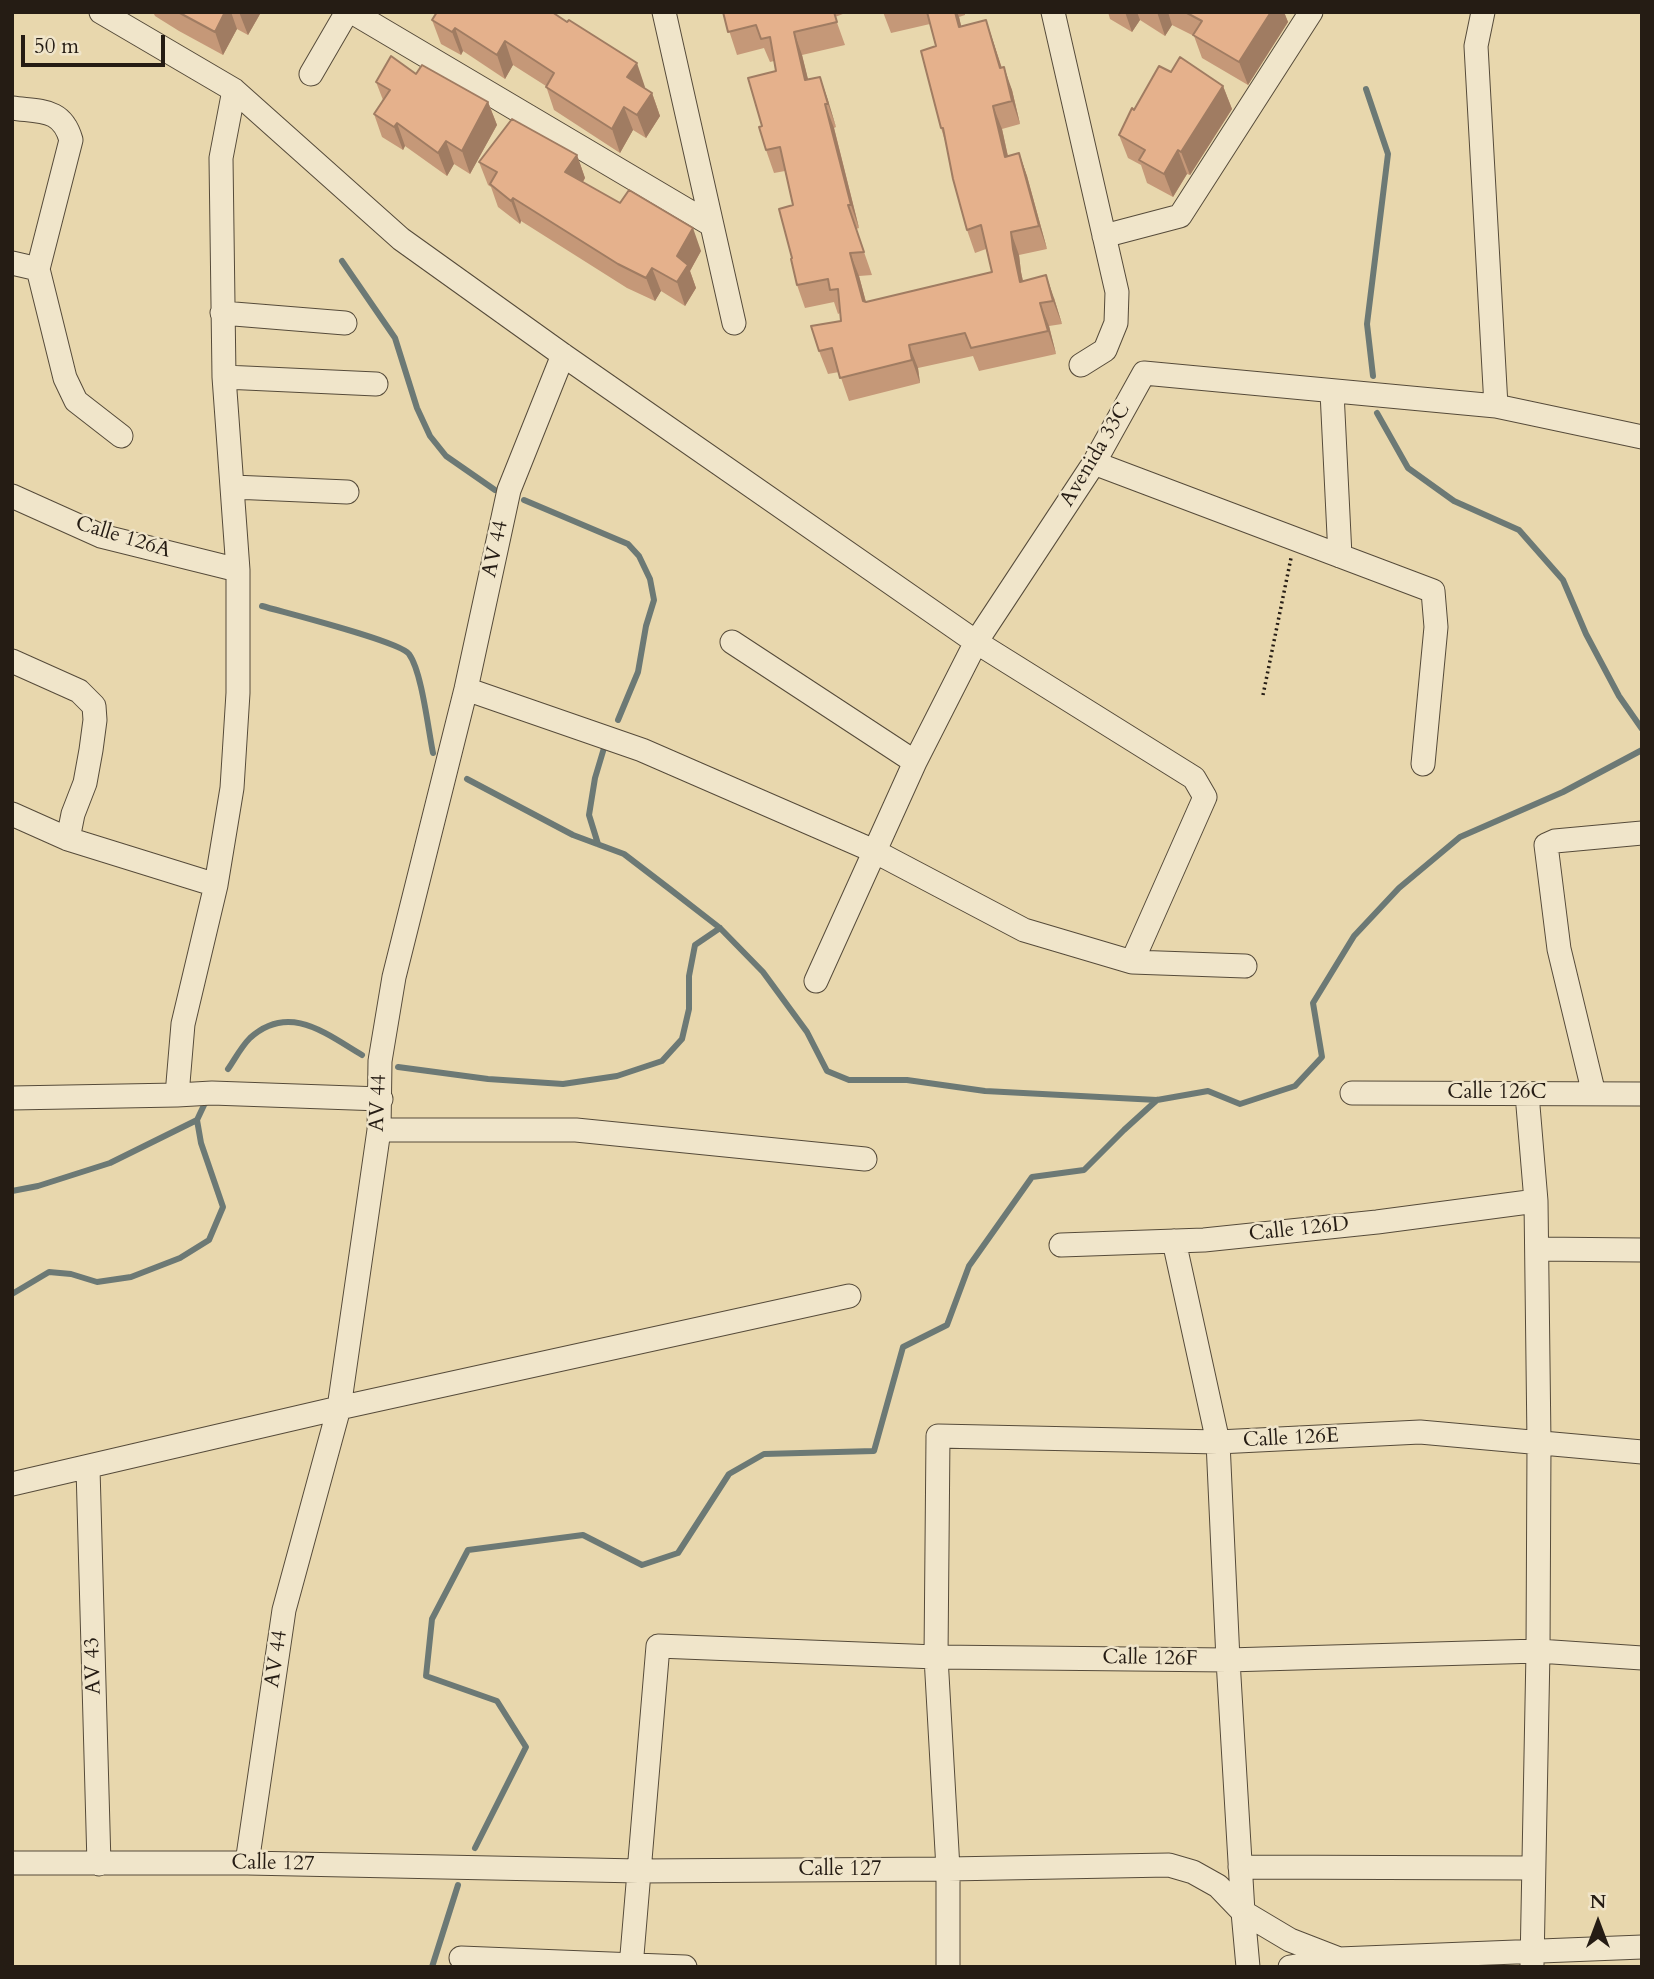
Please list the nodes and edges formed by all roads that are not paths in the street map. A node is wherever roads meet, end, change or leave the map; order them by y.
1 (101, 12) edge
2 (350, 12) edge
3 (664, 12) edge
4 (1053, 12) edge
5 (1311, 12) edge
6 (1483, 12) edge
7 (311, 74) dead end
8 (234, 90) junction
9 (12, 108) edge
10 (712, 225) junction
11 (1104, 236) junction
12 (12, 263) edge
13 (38, 269) junction
14 (222, 313) junction
15 (345, 323) dead end
16 (734, 323) dead end
17 (563, 355) junction
18 (1081, 365) dead end
19 (224, 377) junction
20 (376, 384) dead end
21 (1332, 392) junction
22 (1496, 406) junction
23 (121, 436) dead end
24 (1642, 437) edge
25 (1094, 463) junction
26 (233, 487) junction
27 (347, 492) dead end
28 (12, 496) edge
29 (1340, 556) junction
30 (238, 570) junction
31 (732, 642) dead end
32 (976, 642) junction
33 (12, 661) edge
34 (466, 689) junction
35 (915, 762) junction
36 (1423, 764) dead end
37 (12, 814) edge
38 (1642, 833) edge
39 (68, 839) junction
40 (874, 850) junction
41 (216, 885) junction
42 (1132, 962) junction
43 (1245, 966) dead end
44 (816, 981) dead end
45 (1352, 1093) dead end
46 (1527, 1094) junction
47 (1594, 1094) junction
48 (1642, 1094) edge
49 (177, 1095) junction
50 (12, 1098) edge
51 (381, 1099) junction
52 (379, 1130) junction
53 (865, 1159) dead end
54 (1536, 1201) junction
55 (1174, 1241) junction
56 (1060, 1245) dead end
57 (1537, 1249) junction
58 (1642, 1250) edge
59 (849, 1296) dead end
60 (340, 1408) junction
61 (1218, 1442) junction
62 (1539, 1443) junction
63 (1642, 1452) edge
64 (88, 1468) junction
65 (12, 1484) edge
66 (1538, 1651) junction
67 (936, 1657) junction
68 (1642, 1658) edge
69 (1228, 1660) junction
70 (12, 1863) edge
71 (247, 1863) junction
72 (99, 1864) junction
73 (1240, 1867) junction
74 (1533, 1868) junction
75 (948, 1869) junction
76 (639, 1871) junction
77 (1243, 1912) junction
78 (1642, 1947) edge
79 (461, 1958) dead end
80 (1339, 1959) junction
81 (1532, 1959) edge
82 (631, 1966) edge
83 (685, 1967) edge
84 (948, 1967) edge
85 (1248, 1967) edge
86 (1290, 1967) edge

1 - 8 street
2 - 7 street
2 - 10 street
3 - 10 street
4 - 11 street
5 - 11 street
6 - 22 street
8 - 14 street
8 - 17 street
9 - 13 street
10 - 16 street
11 - 18 street
12 - 13 street
13 - 23 street
14 - 15 street
14 - 19 street
17 - 32 street
17 - 34 street, AV 44
19 - 20 street
19 - 26 street
21 - 22 street, Avenida 33C
21 - 25 street, Avenida 33C
21 - 29 street
22 - 24 street, Avenida 33C
25 - 29 street
25 - 32 street, Avenida 33C
26 - 27 street
26 - 30 street
28 - 30 street, Calle 126A
29 - 36 street
30 - 41 street
31 - 35 street
32 - 35 street, Avenida 33C
32 - 42 street
33 - 39 street
34 - 40 street
34 - 51 street, AV 44
35 - 40 street, Avenida 33C
37 - 39 street
38 - 47 street
39 - 41 street
40 - 42 street
40 - 44 street, Avenida 33C
41 - 49 street
42 - 43 street
45 - 46 street, Calle 126C
46 - 47 street, Calle 126C
46 - 54 street
47 - 48 street, Calle 126C
49 - 50 street
49 - 51 street
51 - 52 street, AV 44
52 - 53 street
52 - 60 street, AV 44
54 - 55 street, Calle 126D
54 - 57 street
55 - 56 street, Calle 126D
55 - 61 street
57 - 58 street
57 - 62 street
59 - 60 street
60 - 64 street
60 - 71 street, AV 44
61 - 62 street, Calle 126E
61 - 67 street, Calle 126E
61 - 69 street
62 - 63 street, Calle 126E
62 - 66 street
64 - 65 street
64 - 72 street, AV 43
66 - 68 street, Calle 126F
66 - 69 street, Calle 126F
66 - 74 street
67 - 69 street, Calle 126F
67 - 75 street
67 - 76 street, Calle 126F
69 - 73 street
70 - 72 street, Calle 127
71 - 72 street, Calle 127
71 - 76 street, Calle 127
73 - 74 street
73 - 77 street
74 - 81 street
75 - 76 street, Calle 127
75 - 77 street, Calle 127
75 - 84 street
76 - 82 street
77 - 80 street, Calle 127
77 - 85 street
78 - 81 street, Calle 127
79 - 82 street
80 - 81 street, Calle 127
80 - 86 street
82 - 83 street

